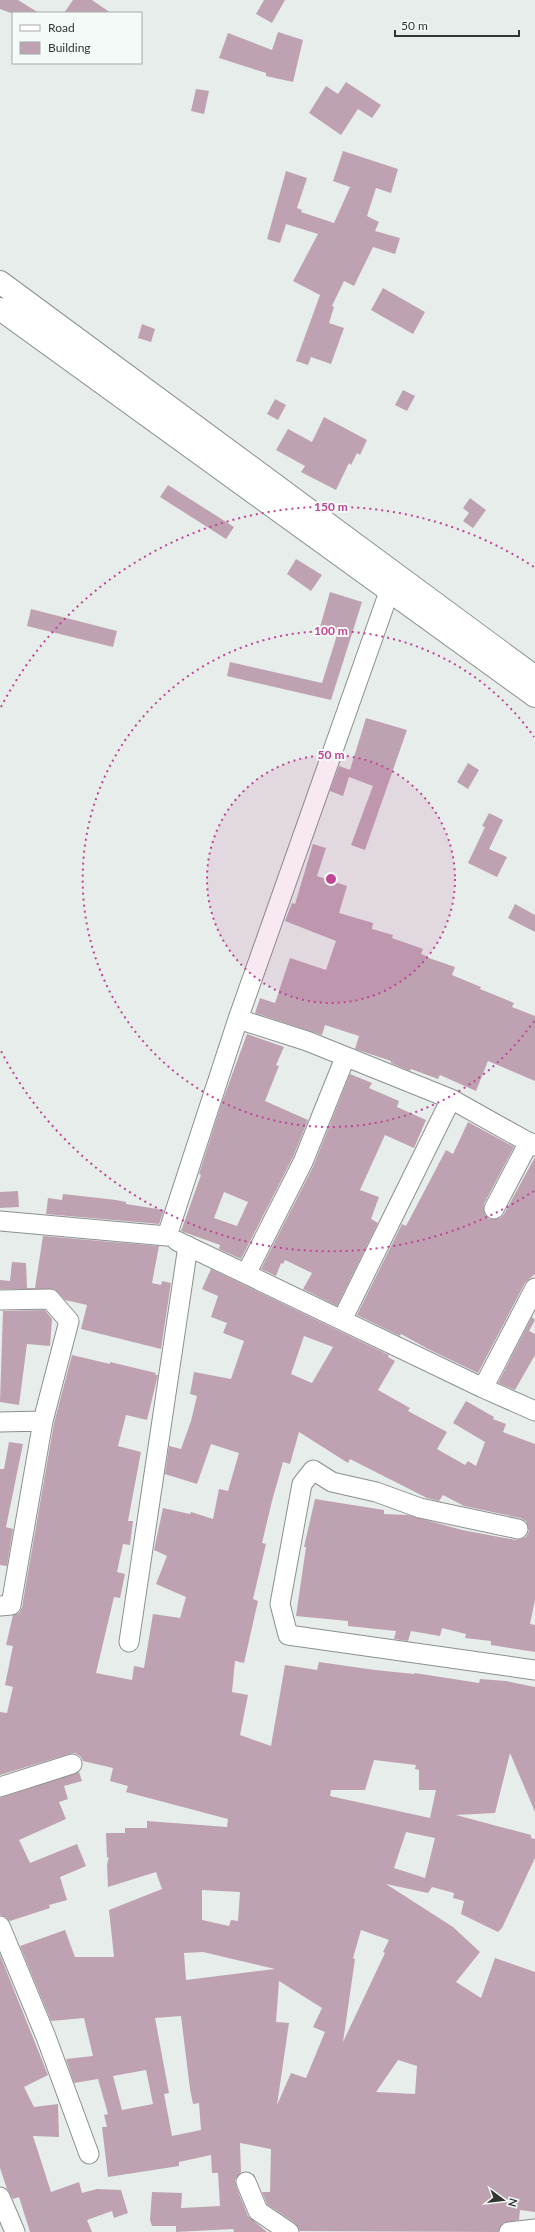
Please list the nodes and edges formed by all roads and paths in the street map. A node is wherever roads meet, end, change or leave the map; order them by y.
1 (0, 282) edge
2 (0, 309) edge
3 (389, 592) junction
4 (535, 677) edge
5 (535, 696) edge
6 (238, 1019) junction
7 (346, 1058) junction
8 (451, 1098) junction
9 (532, 1144) edge
10 (494, 1209) dead end
11 (0, 1221) edge
12 (167, 1236) junction
13 (188, 1246) junction
14 (246, 1274) junction
15 (535, 1288) edge
16 (0, 1300) edge
17 (342, 1320) junction
18 (483, 1388) junction
19 (535, 1411) edge
20 (43, 1421) junction
21 (0, 1422) edge
22 (518, 1529) dead end
23 (0, 1606) edge
24 (129, 1642) dead end
25 (535, 1670) edge
26 (72, 1764) dead end
27 (0, 1787) edge
28 (0, 1926) edge
29 (89, 2154) dead end
30 (246, 2182) dead end
31 (0, 2197) edge
32 (535, 2230) edge
33 (15, 2232) edge
34 (289, 2232) edge
35 (509, 2232) edge

1 - 4 street
2 - 3 street
3 - 5 street
3 - 6 street
6 - 7 street
6 - 12 street
7 - 8 street
7 - 14 street
8 - 9 street
8 - 17 street
9 - 10 street
11 - 12 street
12 - 13 street
13 - 14 street
13 - 24 street
14 - 17 street
15 - 18 street
16 - 20 street
17 - 18 street
18 - 19 street
20 - 21 street
20 - 23 street
22 - 25 street
26 - 27 street
28 - 29 street
30 - 34 street
31 - 33 street
32 - 35 street

